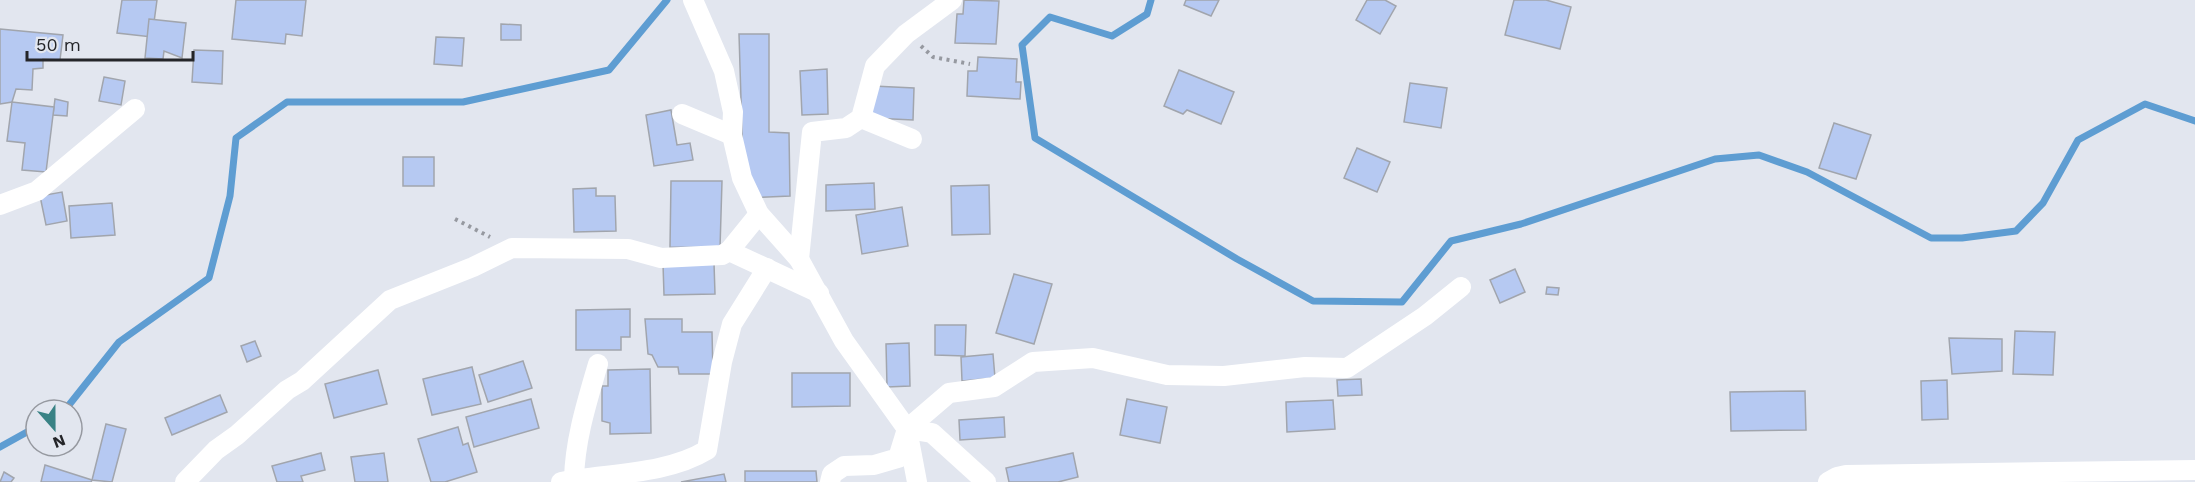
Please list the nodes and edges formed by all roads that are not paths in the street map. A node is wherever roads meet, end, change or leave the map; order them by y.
1 (952, 0) edge
2 (695, 4) edge
3 (135, 109) dead end
4 (682, 114) dead end
5 (861, 118) junction
6 (732, 135) junction
7 (912, 139) dead end
8 (0, 205) edge
9 (759, 214) junction
10 (729, 251) junction
11 (799, 260) junction
12 (767, 268) junction
13 (1461, 287) dead end
14 (819, 292) junction
15 (598, 364) dead end
16 (907, 429) junction
17 (2184, 474) edge
18 (572, 481) edge
19 (186, 482) edge
20 (830, 482) edge
21 (917, 482) edge
22 (986, 482) edge
23 (1828, 482) edge

1 - 5 street
2 - 6 street
3 - 8 street
4 - 6 street
5 - 7 street
5 - 11 street
6 - 9 street
9 - 10 street
9 - 11 street
10 - 12 street
10 - 19 street
11 - 14 street
12 - 14 street
12 - 18 street
13 - 16 street
14 - 16 street
15 - 18 street
16 - 20 street
16 - 21 street
16 - 22 street
17 - 23 street

